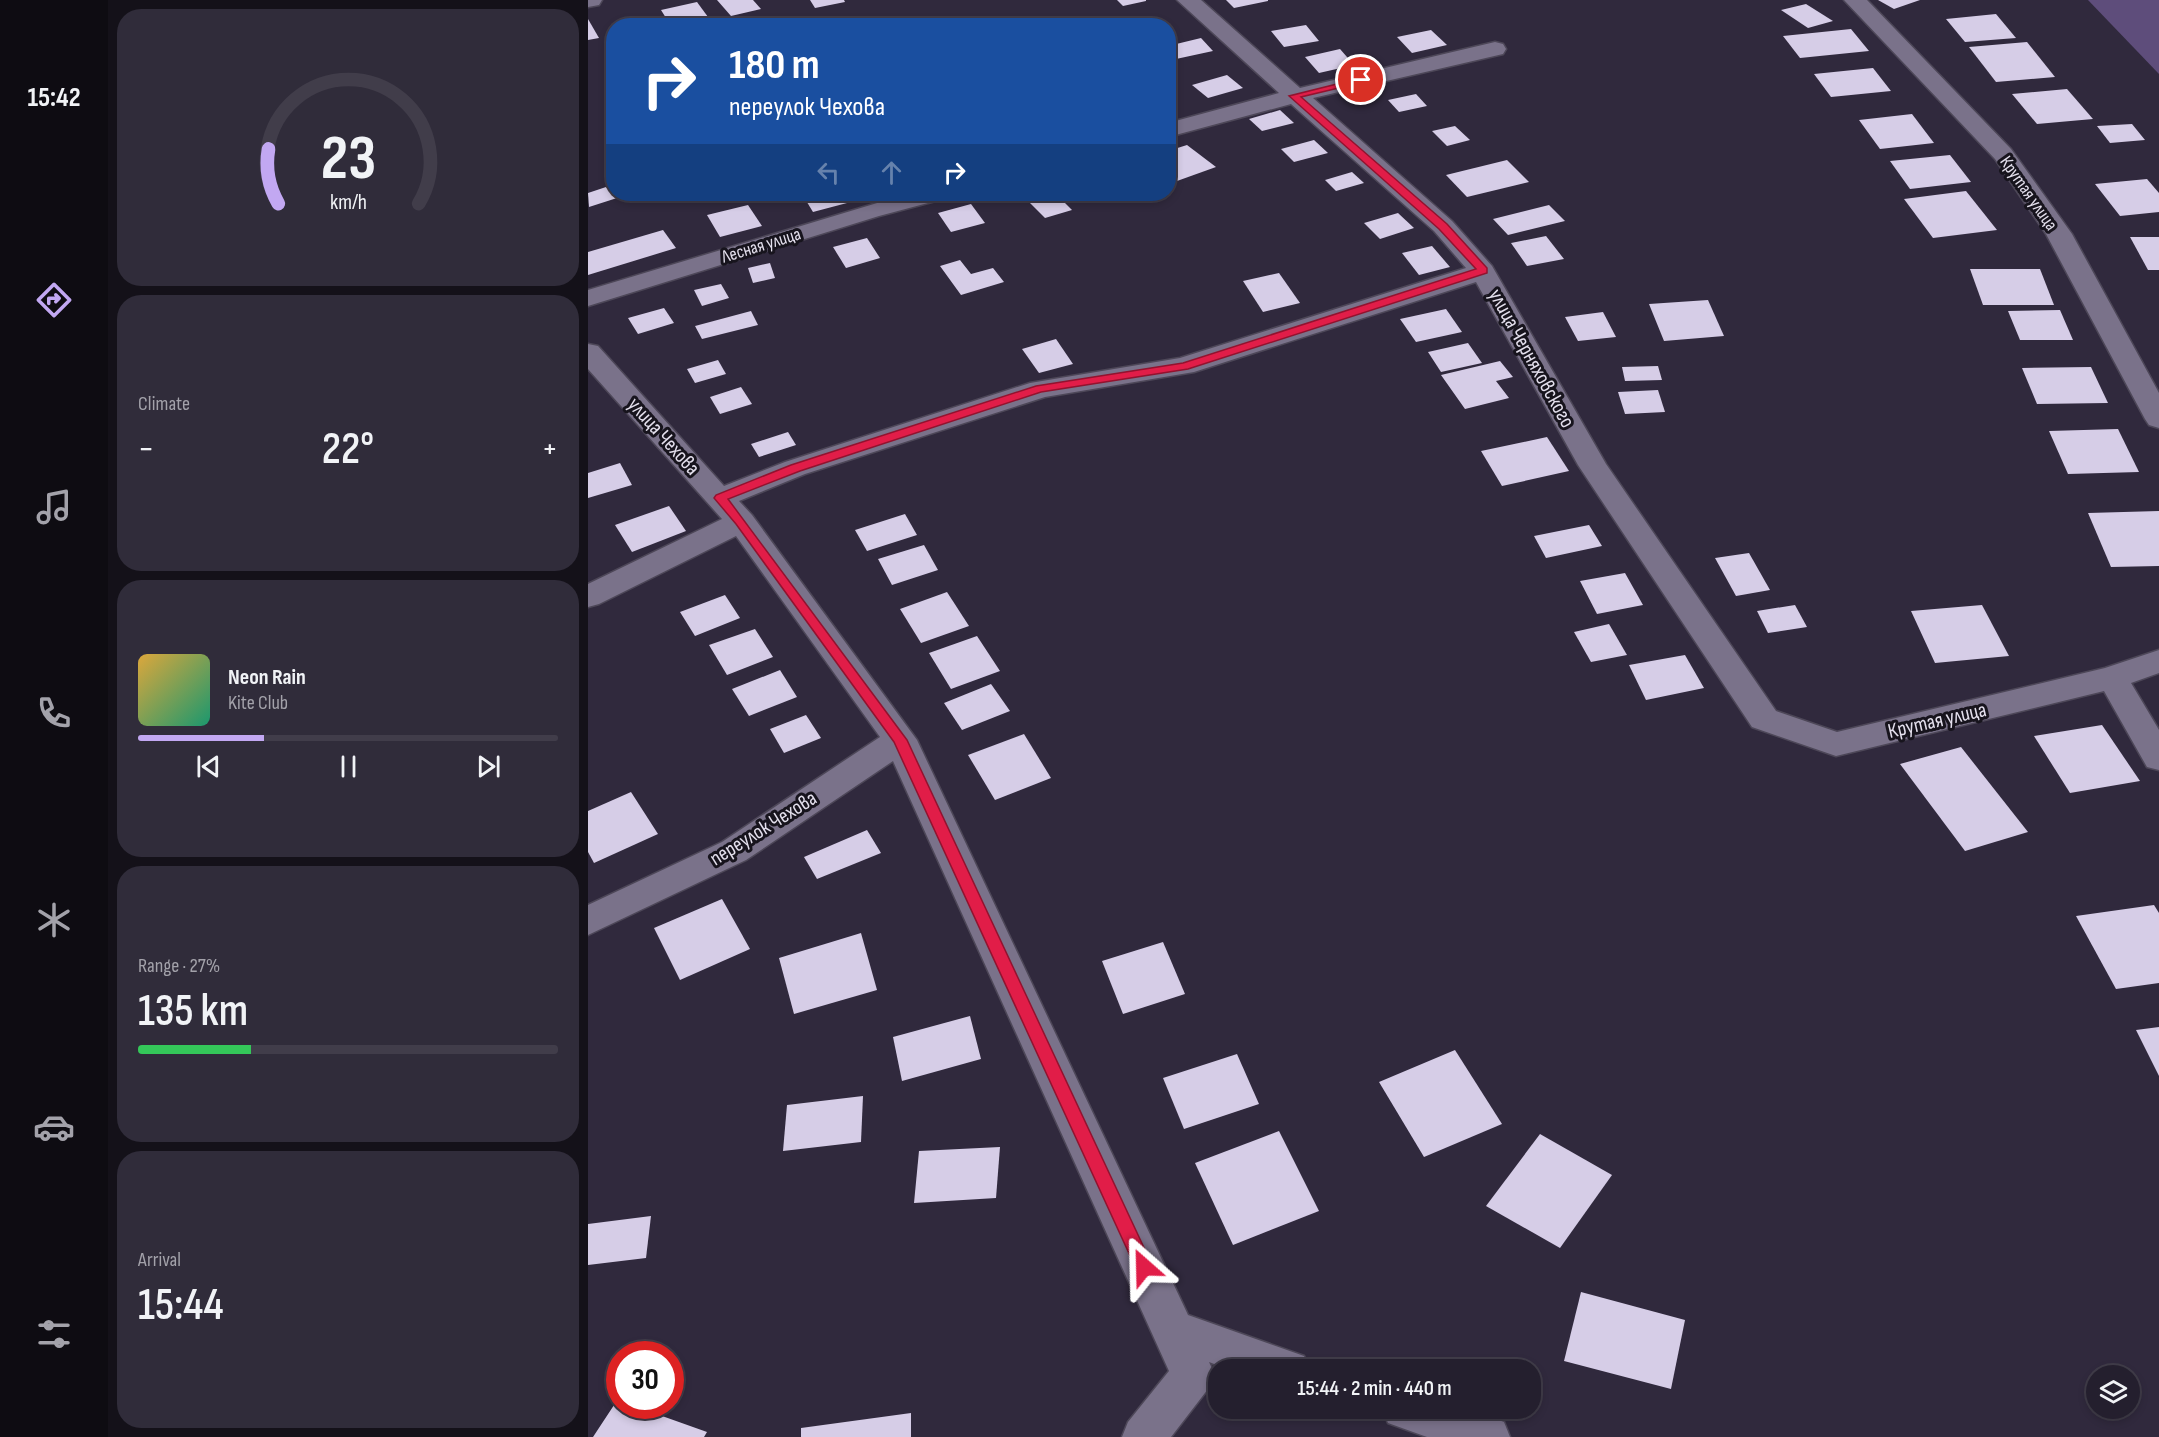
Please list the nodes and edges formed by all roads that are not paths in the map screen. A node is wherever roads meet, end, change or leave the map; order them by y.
1 (1188, 0) edge
2 (1855, 0) edge
3 (1495, 49) dead end
4 (1294, 96) junction
5 (1176, 128) edge
6 (908, 201) edge
7 (1483, 271) junction
8 (588, 298) edge
9 (588, 352) edge
10 (2159, 419) edge
11 (730, 510) junction
12 (588, 597) edge
13 (2159, 661) edge
14 (2112, 678) junction
15 (1764, 719) joint
16 (900, 740) junction
17 (2159, 758) edge
18 (588, 921) edge
19 (1173, 1330) junction
20 (1257, 1359) edge
21 (1436, 1419) edge
22 (1144, 1437) edge
23 (1488, 1437) edge

1 - 4 street, улица Черняховского
2 - 10 street, Крутая улица
3 - 4 street
4 - 5 street
4 - 7 street, улица Черняховского
6 - 8 street, Лесная улица
7 - 11 street
7 - 15 street, улица Черняховского
9 - 11 street, улица Чехова
11 - 12 street
11 - 16 street, улица Чехова
13 - 14 street, Крутая улица
14 - 15 street, Крутая улица
14 - 17 street
16 - 18 street, переулок Чехова
16 - 19 street, улица Чехова
19 - 20 street
19 - 22 street, улица Чехова
21 - 23 street

